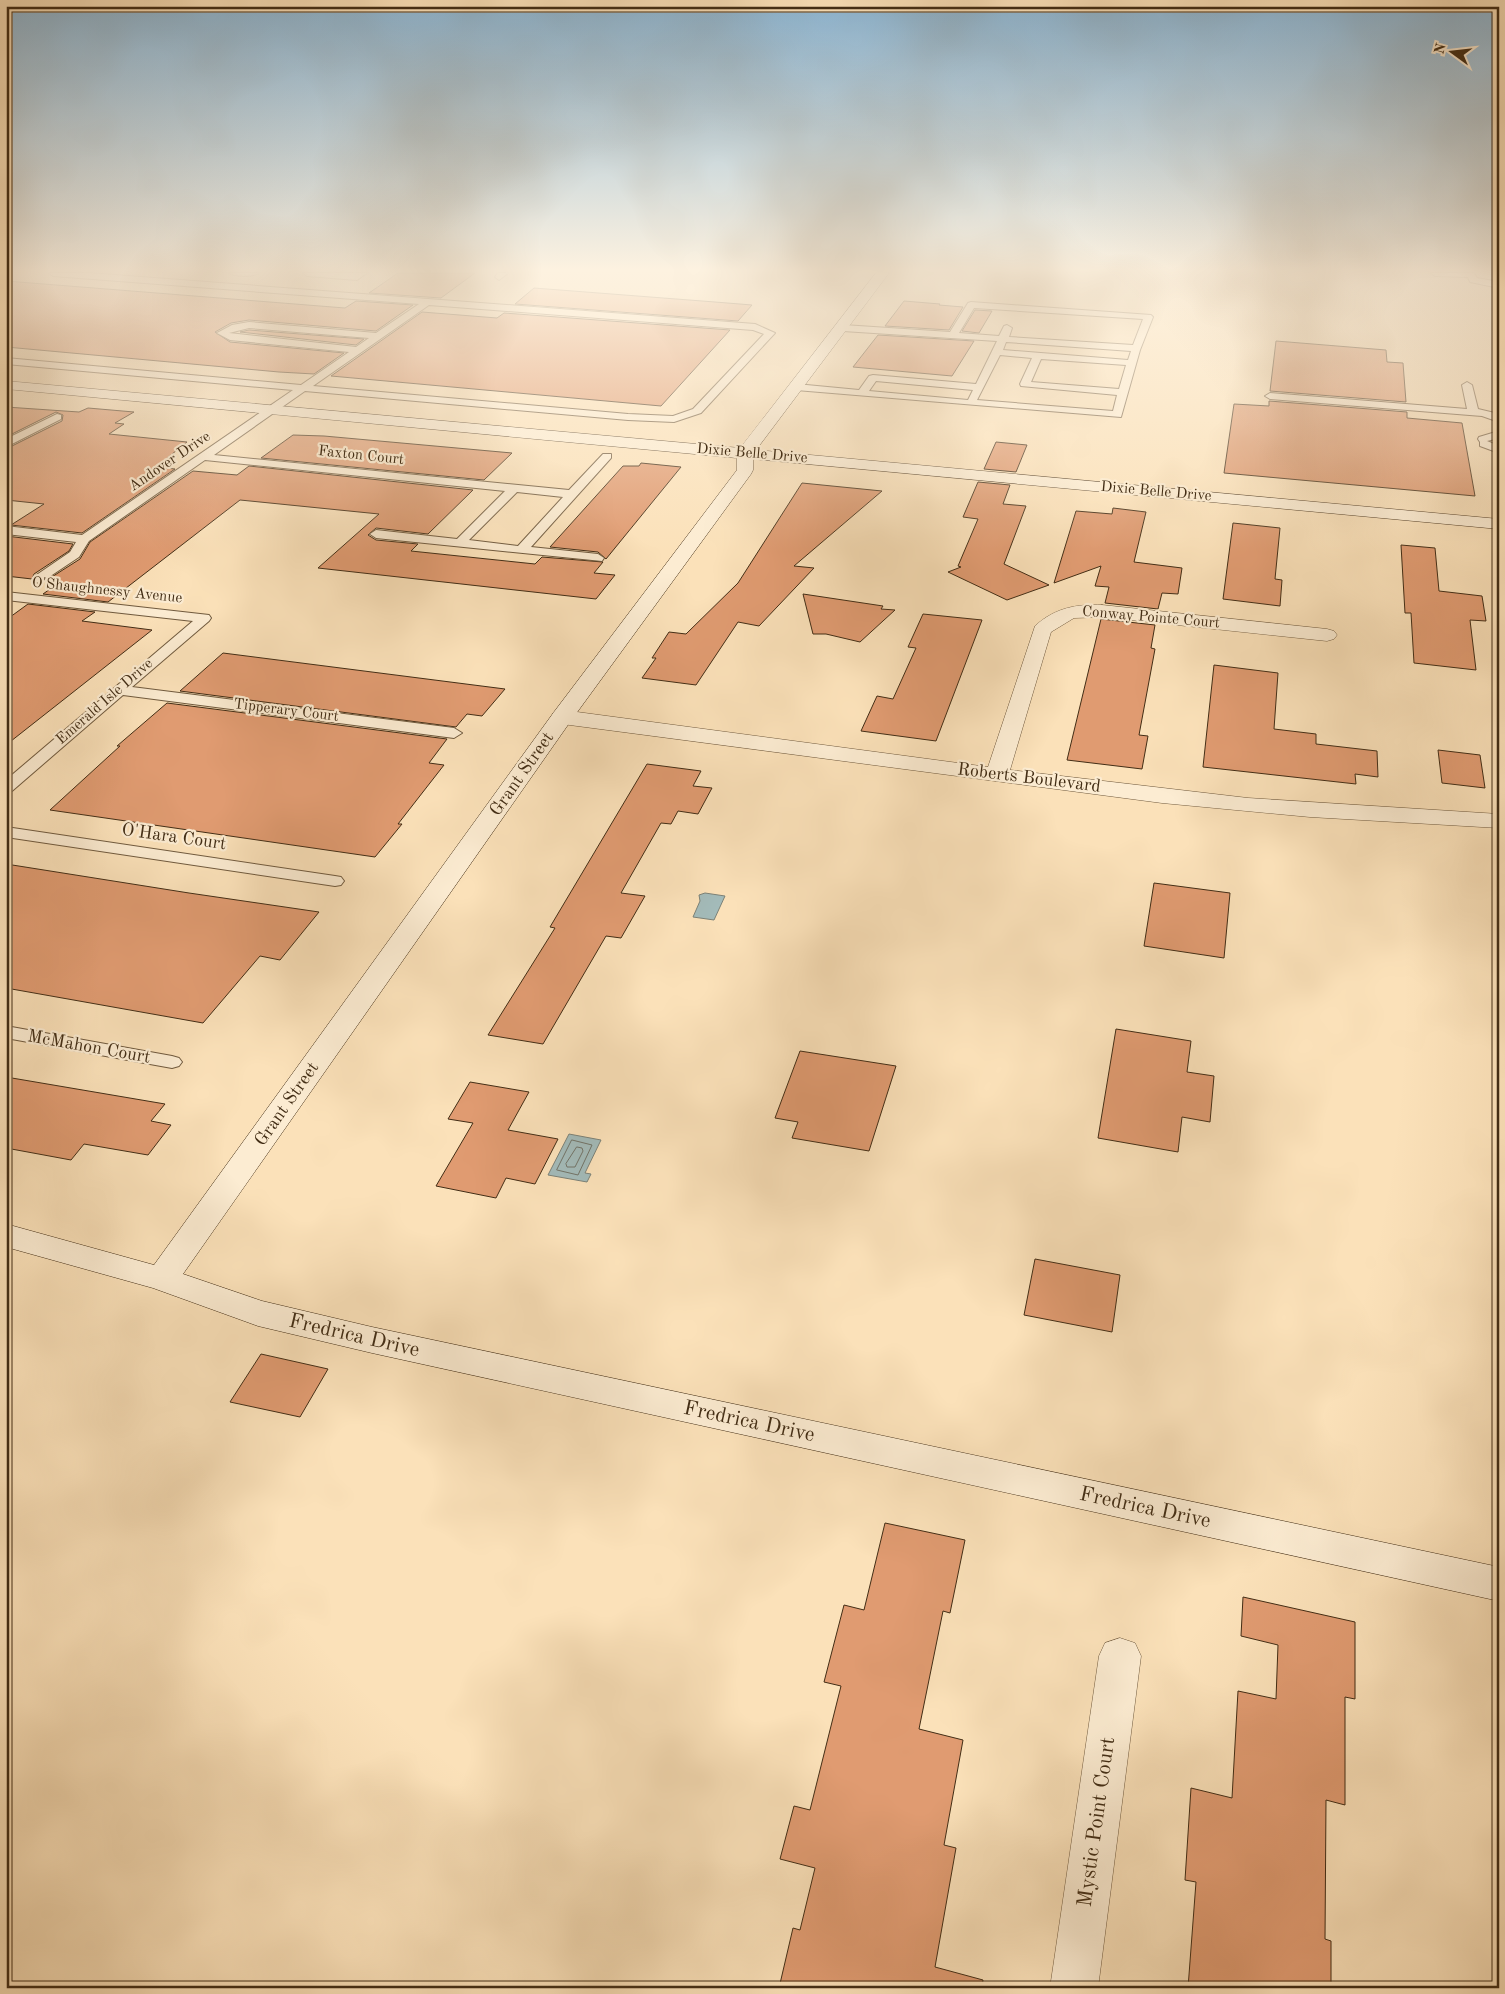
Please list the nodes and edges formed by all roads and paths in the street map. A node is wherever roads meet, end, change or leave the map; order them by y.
1 (64, 366) edge
2 (335, 366) edge
3 (739, 366) edge
4 (813, 366) edge
5 (989, 366) edge
6 (1033, 366) edge
7 (1131, 366) edge
8 (6, 384) edge
9 (1467, 385) dead end
10 (304, 387) junction
11 (796, 387) junction
12 (979, 387) junction
13 (862, 393) junction
14 (1124, 393) junction
15 (1270, 396) dead end
16 (972, 403) junction
17 (272, 410) junction
18 (1473, 412) junction
19 (57, 417) dead end
20 (1499, 419) edge
21 (1499, 434) edge
22 (8, 441) edge
23 (1499, 450) edge
24 (745, 453) junction
25 (608, 456) dead end
26 (205, 457) junction
27 (514, 488) junction
28 (573, 494) junction
29 (1499, 524) edge
30 (6, 530) edge
31 (376, 534) dead end
32 (84, 539) junction
33 (460, 543) junction
34 (521, 550) junction
35 (598, 558) dead end
36 (40, 579) dead end
37 (6, 596) edge
38 (204, 618) joint
39 (1327, 635) dead end
40 (118, 690) junction
41 (562, 717) junction
42 (454, 733) dead end
43 (997, 774) junction
44 (6, 788) edge
45 (1499, 821) edge
46 (6, 832) edge
47 (336, 881) dead end
48 (6, 1032) edge
49 (172, 1062) dead end
50 (6, 1235) edge
51 (162, 1280) junction
52 (1499, 1584) edge
53 (1120, 1656) dead end
54 (1074, 1988) edge

1 - 10 lane
2 - 10 lane, Andover Drive
3 - 10 lane
4 - 11 street, Grant Street
5 - 12 lane
6 - 14 lane
7 - 14 lane
8 - 17 street, Dixie Belle Drive
9 - 18 lane
10 - 17 lane, Andover Drive
11 - 13 lane
11 - 24 street, Grant Street
12 - 13 lane
12 - 16 lane
13 - 16 lane
14 - 16 lane
15 - 18 lane
17 - 24 street, Dixie Belle Drive
17 - 26 lane, Andover Drive
18 - 20 lane
19 - 22 lane
21 - 23 lane
24 - 29 street, Dixie Belle Drive
24 - 41 street, Grant Street
25 - 28 lane
26 - 27 lane, Faxton Court
26 - 32 lane, Andover Drive
27 - 28 lane, Faxton Court
27 - 33 lane
28 - 34 lane
30 - 32 lane
31 - 33 lane
32 - 36 lane, Andover Drive
33 - 34 lane
34 - 35 lane
37 - 38 lane, O'Shaughnessy Avenue
38 - 40 lane, Emerald Isle Drive
39 - 43 street, Conway Pointe Court
40 - 42 lane, Tipperary Court
40 - 44 lane, Emerald Isle Drive
41 - 43 street, Roberts Boulevard
41 - 51 street, Grant Street
43 - 45 street, Roberts Boulevard
46 - 47 lane, O'Hara Court
48 - 49 lane, McMahon Court
50 - 51 street, Fredrica Drive
51 - 52 street, Fredrica Drive
53 - 54 street, Mystic Point Court

